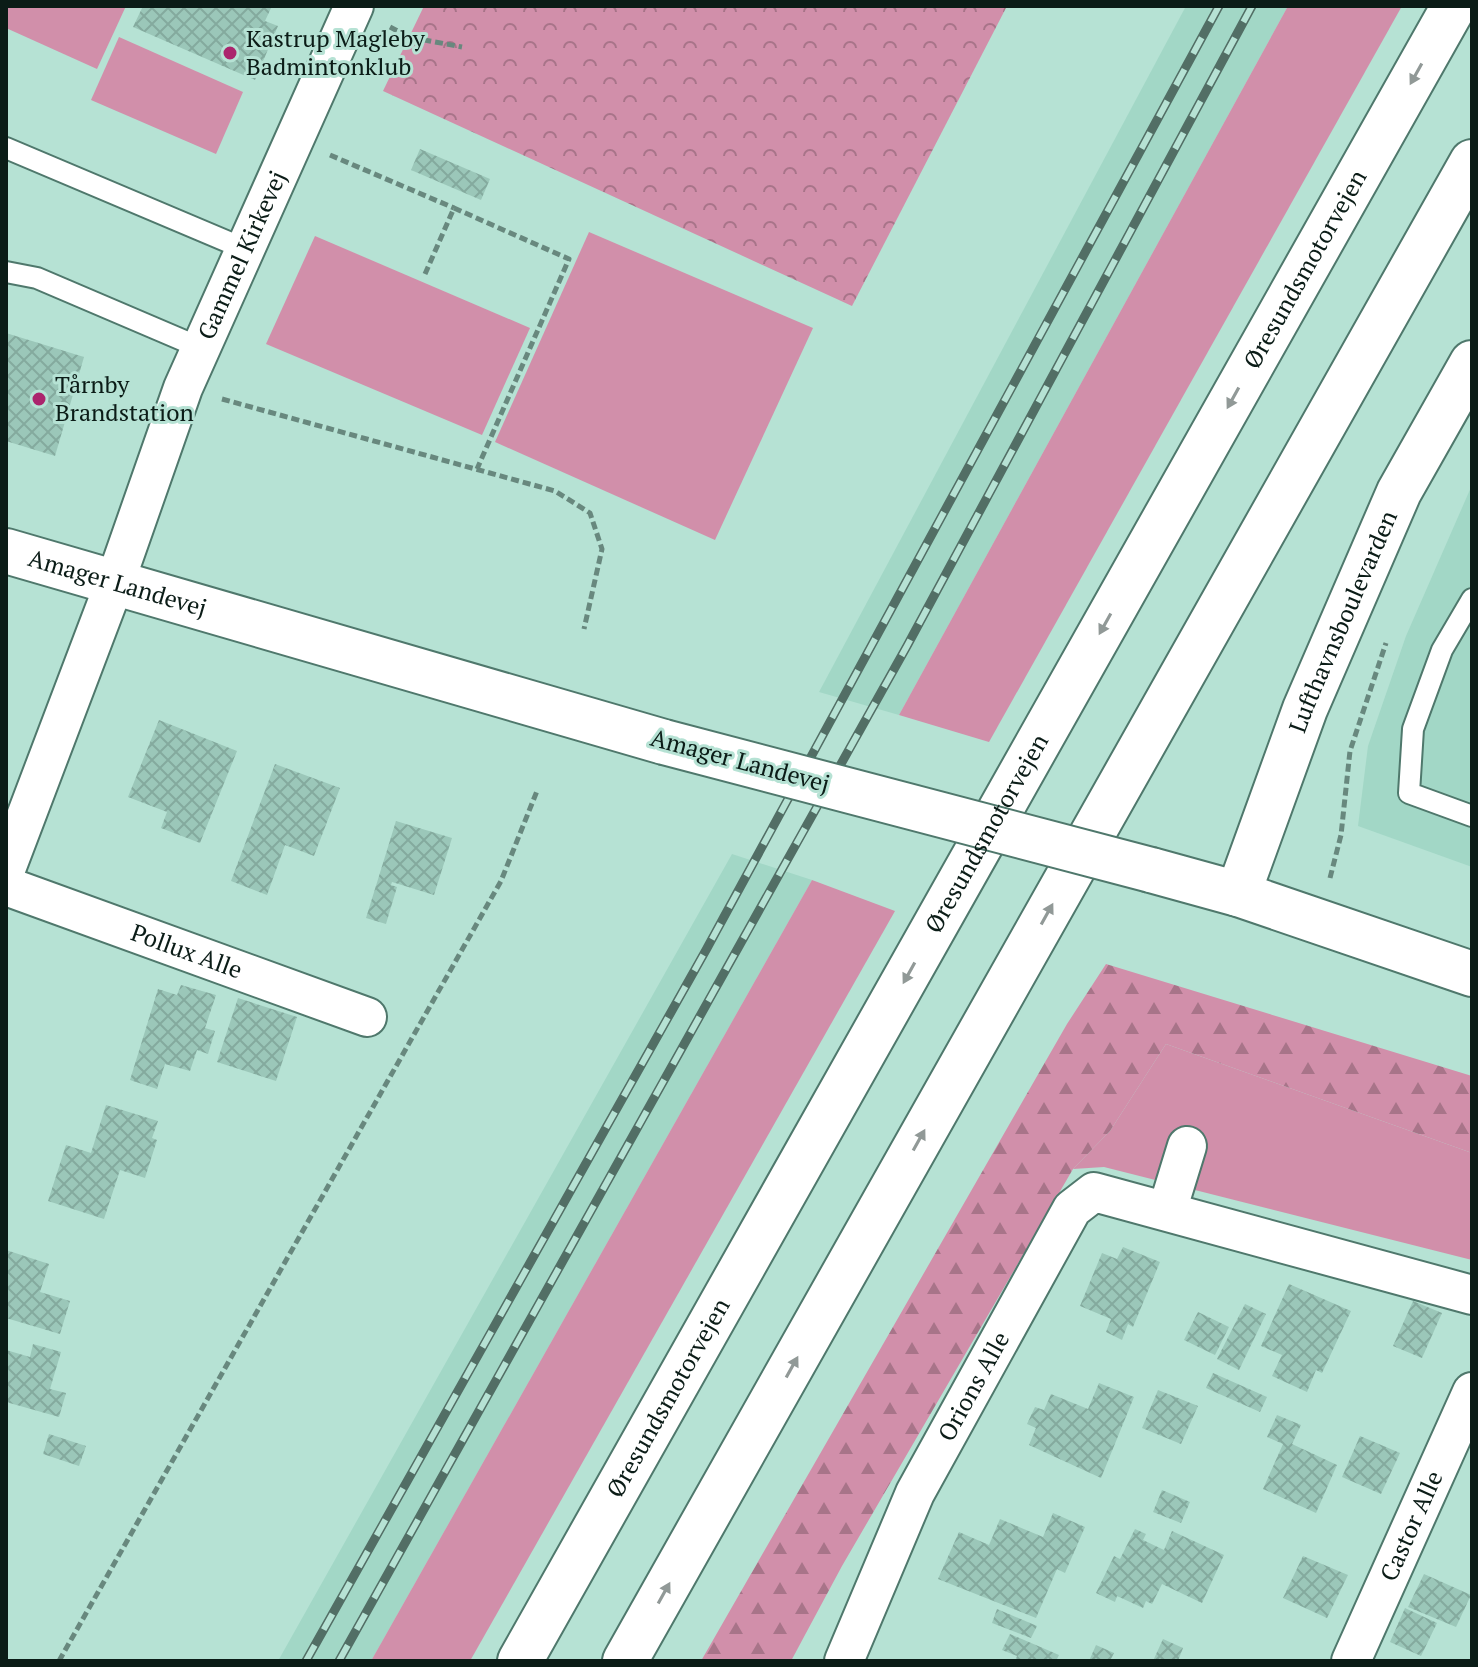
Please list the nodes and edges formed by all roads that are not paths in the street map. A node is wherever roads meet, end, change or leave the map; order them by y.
1 (1454, 6) edge
2 (353, 8) edge
3 (6, 148) edge
4 (1472, 162) edge
5 (245, 249) junction
6 (6, 272) edge
7 (201, 348) junction
8 (1472, 363) edge
9 (6, 551) edge
10 (115, 582) junction
11 (1472, 599) edge
12 (1472, 816) edge
13 (6, 869) edge
14 (6, 886) edge
15 (1238, 894) junction
16 (1472, 974) edge
17 (367, 1017) dead end
18 (1187, 1146) dead end
19 (1167, 1211) junction
20 (1472, 1295) edge
21 (1472, 1392) edge
22 (520, 1661) edge
23 (625, 1661) edge
24 (844, 1661) edge
25 (1351, 1661) edge

1 -> 22 main road, Øresundsmotorvejen
2 - 5 street, Gammel Kirkevej
3 - 5 lane
23 -> 4 main road
5 - 7 street, Gammel Kirkevej
6 - 7 lane
7 - 10 street, Gammel Kirkevej
8 - 15 main road, Lufthavnsboulevarden
9 - 10 main road, Amager Landevej
10 - 13 street, Gammel Kirkevej
10 - 15 main road, Amager Landevej, bridge
11 - 12 lane
14 - 17 street, Pollux Alle
15 - 16 main road, Amager Landevej
18 - 19 street
19 - 20 street, Orions Alle
19 - 24 street, Orions Alle
21 - 25 street, Castor Alle

